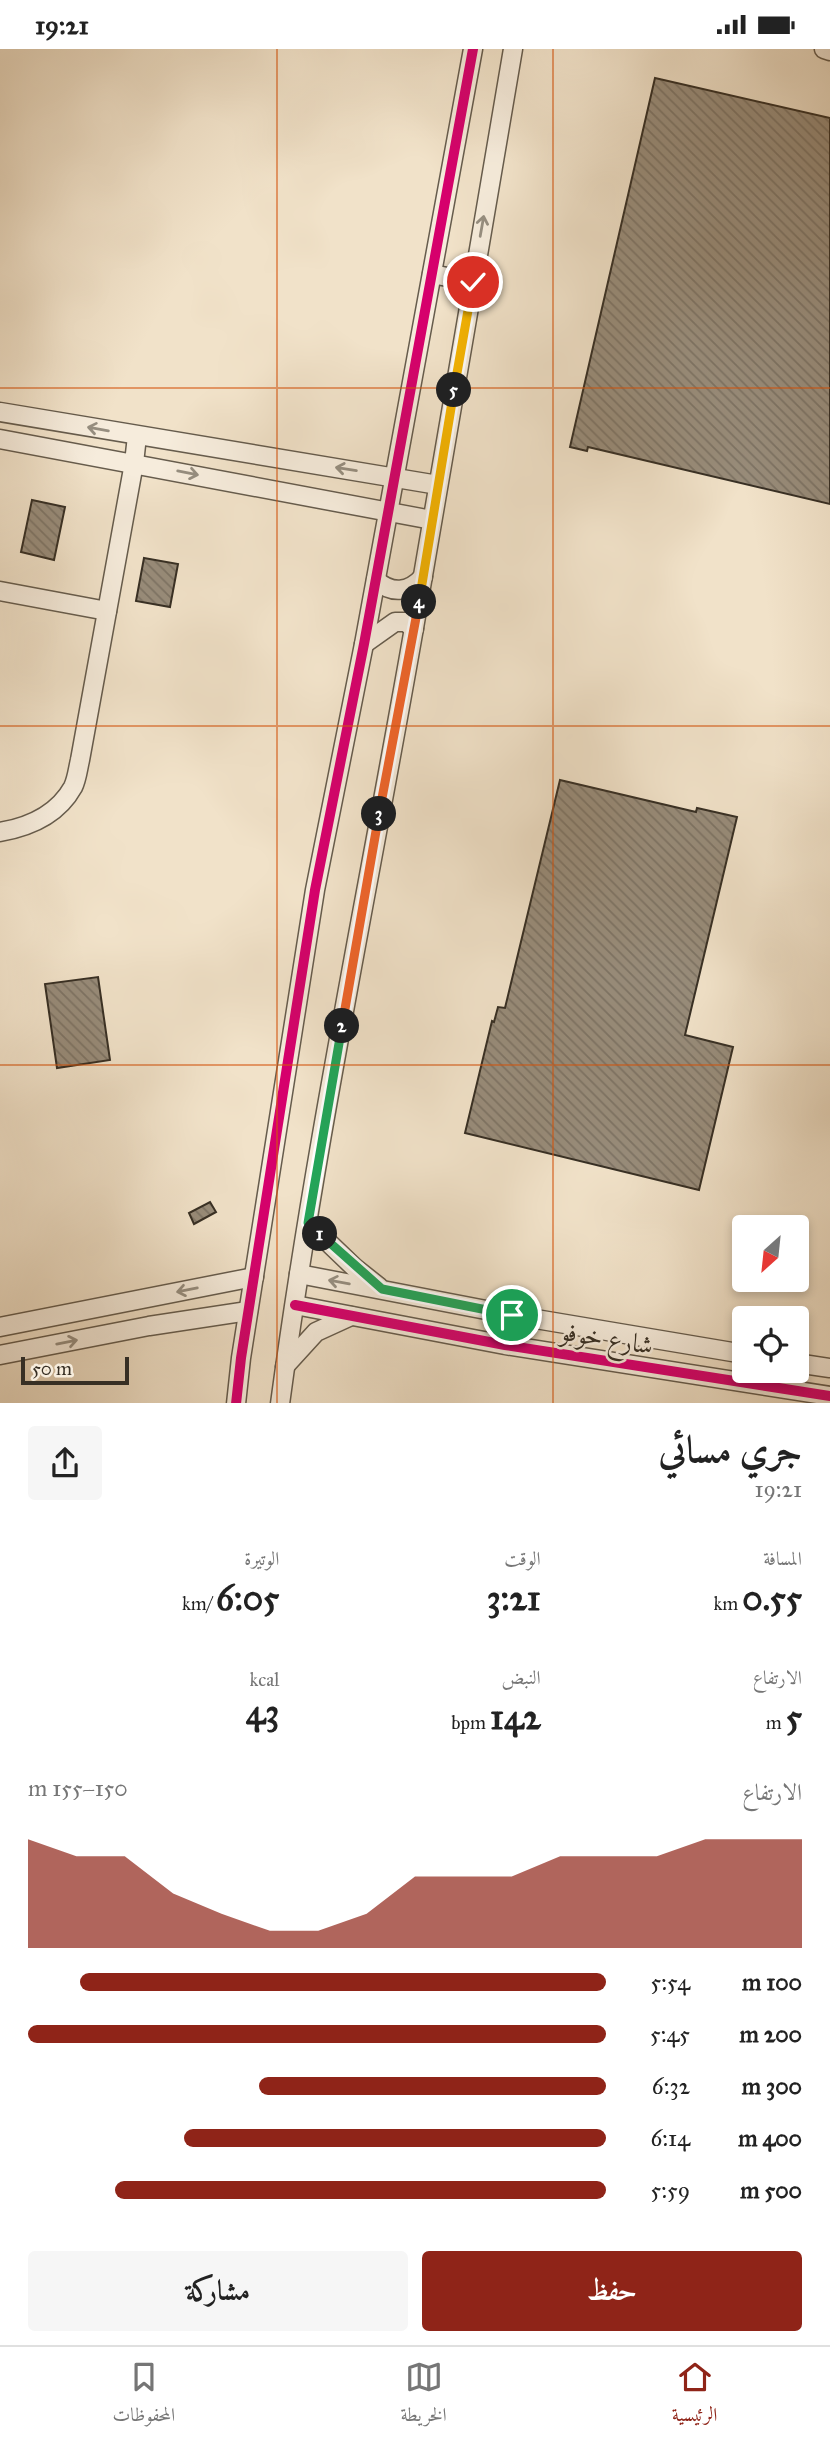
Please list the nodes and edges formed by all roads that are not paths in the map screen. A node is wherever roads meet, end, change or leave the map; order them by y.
1 (473, 49) edge
2 (513, 49) edge
3 (824, 49) edge
4 (830, 51) edge
5 (432, 274) junction
6 (473, 282) junction
7 (0, 412) edge
8 (137, 436) junction
9 (0, 439) edge
10 (134, 463) junction
11 (394, 477) junction
12 (438, 485) junction
13 (388, 511) junction
14 (432, 520) junction
15 (423, 577) junction
16 (376, 580) junction
17 (0, 591) edge
18 (107, 611) junction
19 (414, 629) junction
20 (364, 644) junction
21 (0, 832) edge
22 (308, 1223) junction
23 (299, 1274) junction
24 (254, 1277) junction
25 (382, 1289) junction
26 (295, 1305) junction
27 (248, 1311) junction
28 (353, 1316) junction
29 (0, 1327) edge
30 (732, 1352) edge
31 (0, 1356) edge
32 (809, 1365) edge
33 (285, 1366) junction
34 (830, 1368) edge
35 (830, 1397) edge
36 (236, 1403) edge
37 (280, 1403) edge

1 - 5 street
6 -> 2 street
3 - 4 street
5 - 6 street
5 - 11 street
6 - 12 street
8 -> 7 street
8 - 10 street
11 -> 8 street
9 - 10 street
10 -> 13 street
10 - 18 street
11 - 12 street
11 - 13 street
12 - 14 street
13 - 14 street
13 - 16 street
14 - 15 street
15 - 16 street
15 - 19 street
16 - 20 street
17 - 18 street
18 - 21 street
19 - 20 street
19 - 22 street
20 - 24 street
22 - 23 street
22 - 25 street
25 -> 23 street, شارع خوفو
23 - 26 street
24 - 27 street
24 -> 29 street
25 - 30 street, شارع خوفو
26 - 28 street, شارع خوفو
26 - 33 street
31 -> 27 street
27 - 36 street
28 - 33 street
28 - 35 street, شارع خوفو
32 - 34 street
33 - 37 street

